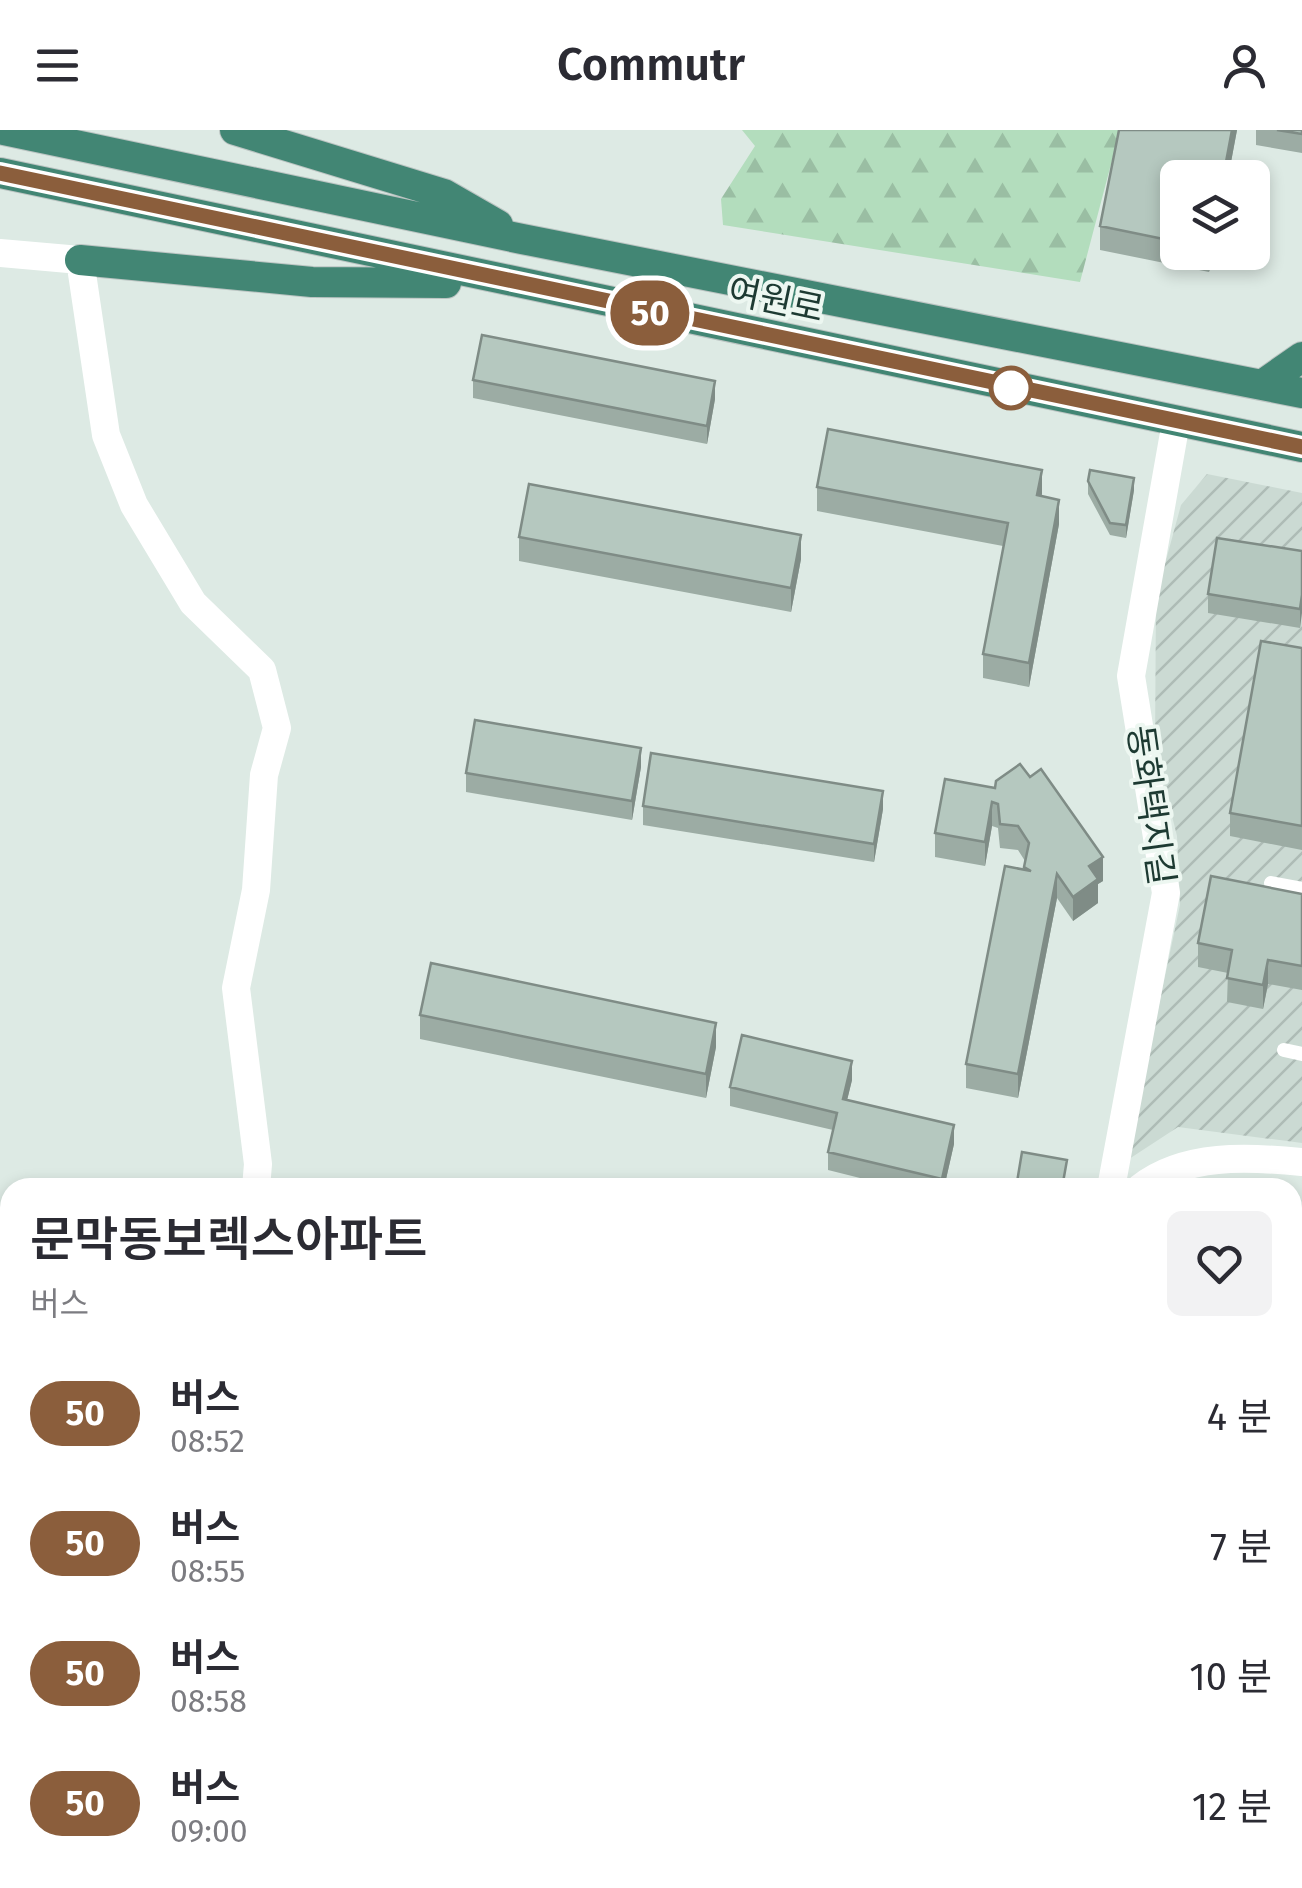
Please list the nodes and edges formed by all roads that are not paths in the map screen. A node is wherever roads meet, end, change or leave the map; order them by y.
1 (4, 130) edge
2 (235, 130) edge
3 (0, 173) edge
4 (522, 239) junction
5 (0, 253) edge
6 (80, 260) junction
7 (506, 283) junction
8 (1302, 356) edge
9 (1184, 371) junction
10 (1262, 385) junction
11 (1302, 392) edge
12 (1176, 422) junction
13 (1302, 447) edge
14 (1271, 883) edge
15 (1302, 888) edge
16 (1284, 1050) dead end
17 (1302, 1054) edge
18 (1302, 1162) edge
19 (257, 1178) edge
20 (1113, 1178) edge
21 (1153, 1178) edge

1 - 4 highway, 여원로
2 - 4 highway
3 - 7 highway, 여원로
4 - 9 highway, 여원로
5 - 6 street
6 - 7 highway
6 - 19 street
7 - 12 highway, 여원로
8 - 10 highway
9 - 10 highway, 여원로
9 - 12 highway
10 - 11 highway, 여원로
12 - 13 highway, 여원로
12 - 20 street, 동화택지길
14 - 15 lane
16 - 17 lane
18 - 21 street

